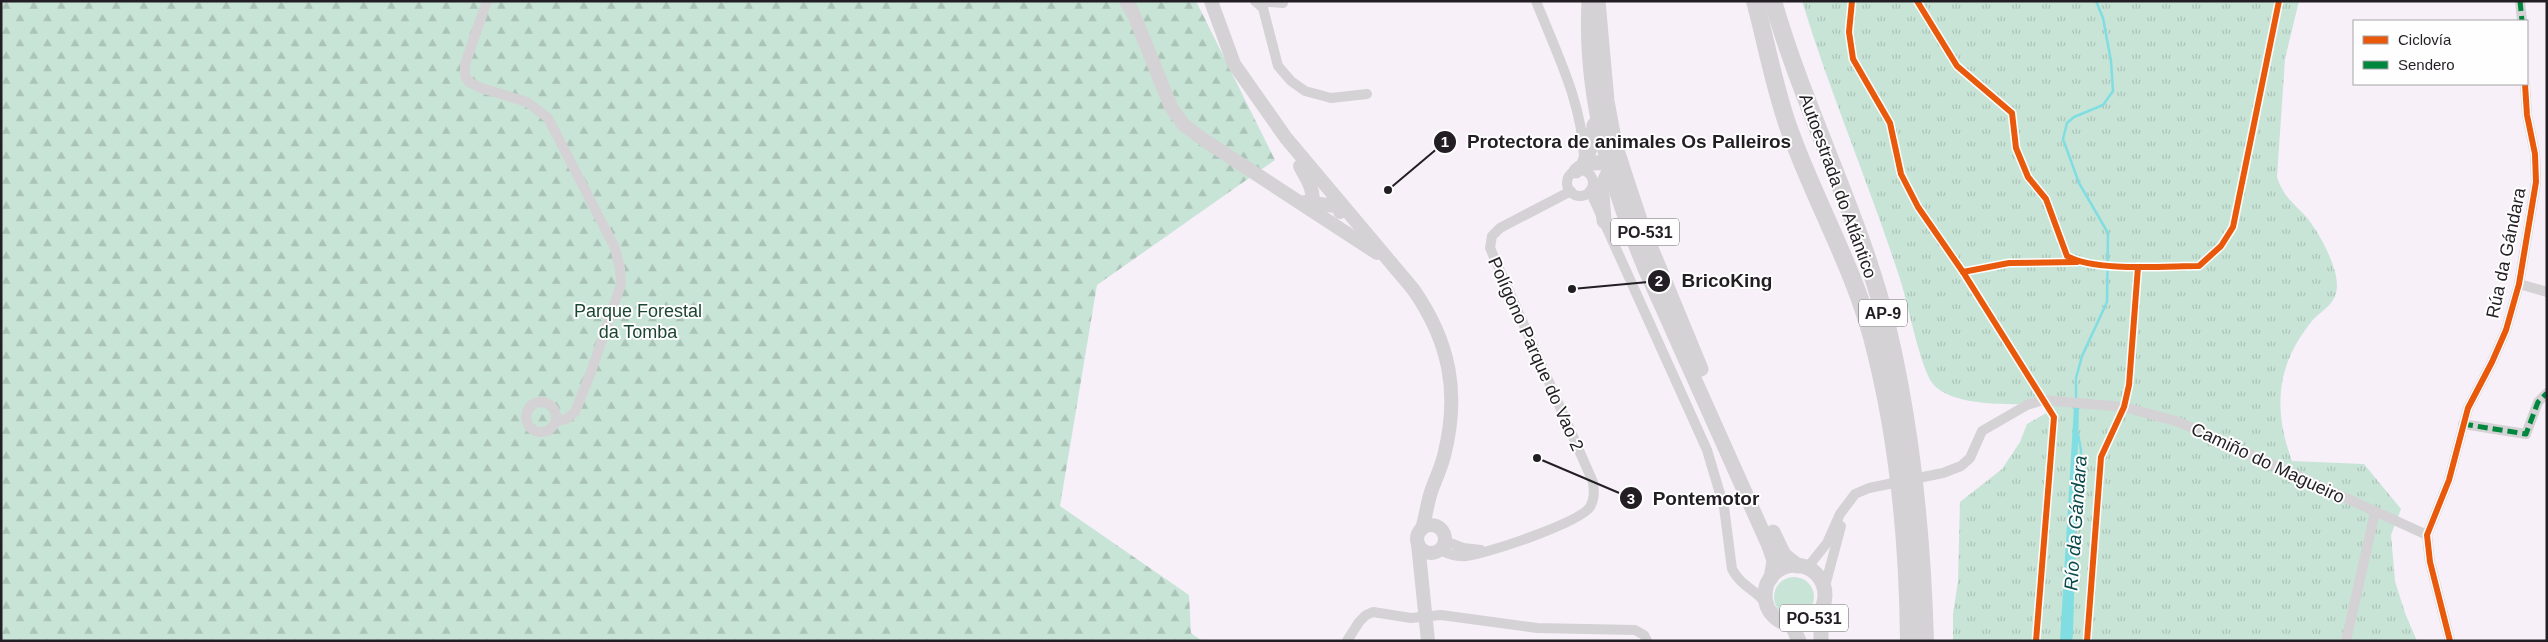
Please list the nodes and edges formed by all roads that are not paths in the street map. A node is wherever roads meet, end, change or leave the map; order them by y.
1 (487, 1) edge
2 (1126, 1) edge
3 (1211, 1) edge
4 (1536, 1) edge
5 (1589, 1) edge
6 (1598, 1) edge
7 (1755, 1) edge
8 (1773, 1) edge
9 (2520, 1) edge
10 (1256, 2) edge
11 (1283, 4) dead end
12 (2522, 20) edge
13 (1603, 61) junction
14 (2526, 85) edge
15 (1367, 94) dead end
16 (1575, 100) junction
17 (1596, 101) junction
18 (1286, 138) junction
19 (1581, 167) junction
20 (1610, 171) junction
21 (1571, 191) junction
22 (1590, 191) junction
23 (1297, 201) junction
24 (1312, 204) junction
25 (1343, 207) junction
26 (1324, 220) junction
27 (1604, 221) junction
28 (1385, 256) junction
29 (2519, 284) junction
30 (2547, 292) edge
31 (2547, 393) edge
32 (556, 421) dead end
33 (2463, 424) junction
34 (1737, 451) junction
35 (1848, 502) junction
36 (2375, 512) junction
37 (1428, 527) junction
38 (2427, 535) junction
39 (1433, 547) junction
40 (1802, 567) junction
41 (1734, 572) junction
42 (1770, 580) junction
43 (1824, 590) junction
44 (1766, 603) junction
45 (1821, 610) junction
46 (1425, 616) junction
47 (1792, 625) junction
48 (1635, 630) junction
49 (1347, 641) edge
50 (1428, 641) edge
51 (1630, 641) edge
52 (1647, 641) edge
53 (1799, 641) edge
54 (1821, 641) edge
55 (1909, 641) edge
56 (1925, 641) edge
57 (2346, 641) edge
58 (2450, 641) edge

1 - 32 street
2 - 23 street
3 - 18 street
4 - 16 street
5 - 17 main road, PO-531
6 - 13 main road, PO-531
7 - 55 highway, Autoestrada do Atlántico / AP-9
8 - 56 highway, Autoestrada do Atlántico / AP-9
9 - 12 street
10 - 11 street
10 - 15 street
13 - 17 main road
13 - 34 main road, PO-531
14 - 29 street, Rúa da Gándara
16 - 17 street
16 - 19 street
17 - 19 main road
17 - 20 main road, PO-531
18 - 24 street
18 - 25 street
19 - 20 main road
19 - 21 street
19 - 22 street
20 - 27 main road
20 - 34 main road
20 - 42 main road, PO-531
21 - 22 street
21 - 39 street, Polígono Parque do Vao 2
22 - 27 street
23 - 24 street
23 - 26 street
24 - 25 street
25 - 26 street
25 - 28 street
26 - 28 street
27 - 41 street
28 - 37 street
29 - 30 street
29 - 33 street, Rúa da Gándara
31 - 33 street
33 - 38 street, Rúa da Gándara
34 - 40 main road, PO-531
35 - 36 street, Camiño do Magueiro
35 - 40 street
35 - 43 street
36 - 38 street, Camiño do Magueiro
36 - 57 street
37 - 39 street
37 - 39 street
38 - 58 street
39 - 46 street
40 - 42 main road
40 - 43 main road, PO-531
41 - 42 street
41 - 44 street
42 - 44 main road, PO-531
43 - 45 main road, PO-531
44 - 47 main road, PO-531
45 - 47 main road, PO-531
45 - 54 main road, PO-531
46 - 48 street
46 - 49 street
46 - 50 street
47 - 53 main road, PO-531
48 - 51 street
48 - 52 street

